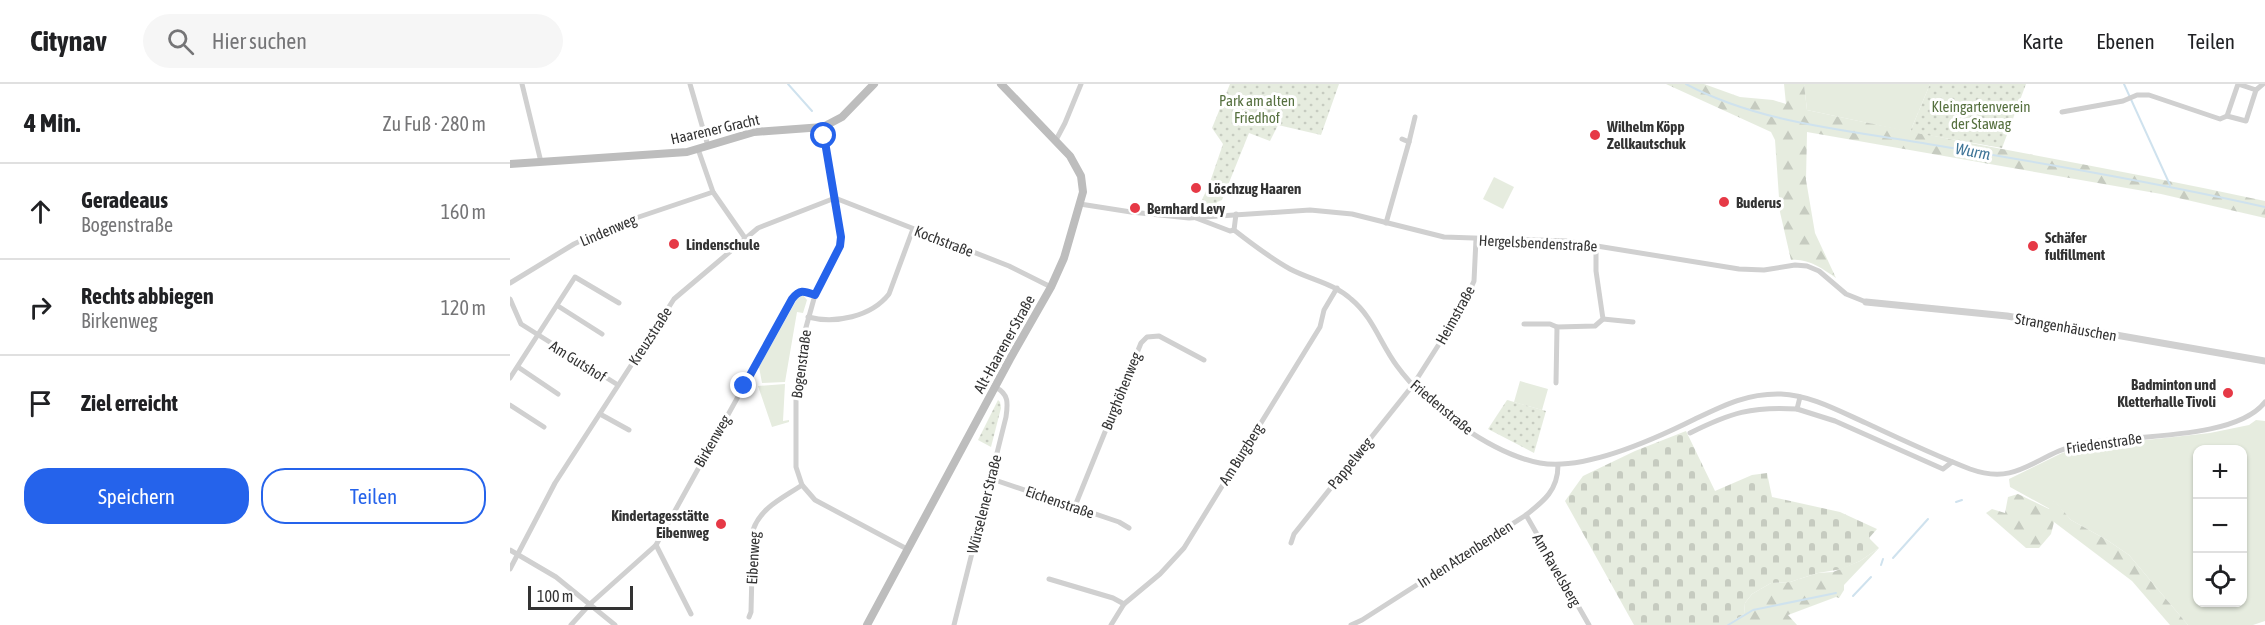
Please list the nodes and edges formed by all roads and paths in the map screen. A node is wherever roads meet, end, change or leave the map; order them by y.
1 (522, 84) edge
2 (690, 84) edge
3 (874, 84) edge
4 (1001, 84) edge
5 (1081, 84) edge
6 (2263, 84) edge
7 (2256, 90) junction
8 (2062, 112) dead end
9 (2227, 116) junction
10 (1415, 117) dead end
11 (823, 127) junction
12 (1402, 139) dead end
13 (1056, 140) junction
14 (1409, 142) junction
15 (708, 146) junction
16 (698, 149) junction
17 (541, 162) junction
18 (510, 164) edge
19 (713, 192) junction
20 (835, 198) junction
21 (1080, 204) junction
22 (1236, 214) junction
23 (1196, 218) junction
24 (1386, 223) junction
25 (913, 229) junction
26 (1234, 230) junction
27 (746, 238) junction
28 (1476, 239) junction
29 (1596, 245) junction
30 (510, 283) edge
31 (1052, 287) junction
32 (1337, 288) junction
33 (815, 295) junction
34 (510, 299) edge
35 (1866, 302) joint
36 (619, 303) dead end
37 (558, 306) junction
38 (808, 317) junction
39 (1603, 320) junction
40 (1633, 322) dead end
41 (1524, 324) dead end
42 (1557, 327) junction
43 (602, 334) dead end
44 (538, 336) junction
45 (1204, 360) dead end
46 (2265, 361) edge
47 (518, 367) junction
48 (510, 378) edge
49 (1556, 383) dead end
50 (618, 385) junction
51 (1413, 385) junction
52 (995, 387) junction
53 (558, 394) dead end
54 (1800, 397) junction
55 (2265, 402) edge
56 (510, 405) edge
57 (1797, 409) junction
58 (2259, 410) junction
59 (600, 414) junction
60 (2265, 416) edge
61 (544, 427) dead end
62 (629, 430) dead end
63 (1690, 433) dead end
64 (1952, 462) junction
65 (1558, 465) junction
66 (989, 478) junction
67 (802, 485) junction
68 (1075, 506) junction
69 (1526, 515) junction
70 (1129, 528) dead end
71 (1291, 543) dead end
72 (656, 545) junction
73 (907, 549) junction
74 (510, 550) edge
75 (518, 554) junction
76 (510, 569) edge
77 (1049, 579) dead end
78 (590, 604) junction
79 (1124, 604) junction
80 (691, 614) dead end
81 (749, 617) dead end
82 (1364, 623) edge
83 (571, 625) edge
84 (615, 625) edge
85 (867, 625) edge
86 (954, 625) edge
87 (1111, 625) edge
88 (1351, 625) edge
89 (1589, 625) edge

1 - 17 street
2 - 15 street
3 - 11 main road, Haarener Gracht
4 - 13 main road, Alt-Haarener Straße
5 - 13 street
6 - 7 street
7 - 9 street
7 - 9 street
8 - 9 street
10 - 14 street
11 - 15 main road, Haarener Gracht
11 - 20 street, Bogenstraße
12 - 14 street
13 - 21 main road, Alt-Haarener Straße
14 - 24 street
15 - 16 main road, Haarener Gracht
16 - 17 main road, Haarener Gracht
16 - 19 street
17 - 18 main road, Haarener Gracht
19 - 27 street
19 - 30 street, Lindenweg
20 - 25 street, Kochstraße
20 - 27 street, Kreuzstraße
20 - 33 street, Bogenstraße
21 - 23 street, Friedenstraße
21 - 31 main road, Alt-Haarener Straße
22 - 23 street, Friedenstraße
22 - 24 street, Hergelsbendenstraße
22 - 26 street
23 - 26 street, Friedenstraße
24 - 28 street, Hergelsbendenstraße
25 - 31 street, Kochstraße
25 - 38 street
26 - 32 street, Friedenstraße
27 - 50 street, Kreuzstraße
28 - 29 street, Hergelsbendenstraße
28 - 51 street, Heimstraße
29 - 35 street, Hergelsbendenstraße
29 - 39 street
31 - 52 main road, Alt-Haarener Straße
32 - 51 street, Friedenstraße
32 - 79 street, Am Burgberg
33 - 38 street, Bogenstraße
33 - 72 street, Birkenweg
34 - 44 street, Am Gutshof
35 - 46 street, Strangenhäuschen
36 - 37 street, Am Gutshof
37 - 43 street
37 - 44 street, Am Gutshof
38 - 67 street, Bogenstraße
39 - 40 street
39 - 42 street
41 - 42 street
42 - 49 street
44 - 47 street, Am Gutshof
44 - 50 street, Am Gutshof
45 - 68 street, Burghöhenweg
47 - 48 street, Am Gutshof
47 - 53 street
50 - 59 street, Kreuzstraße
51 - 65 street, Friedenstraße
51 - 71 street, Pappelweg
52 - 66 street, Würselener Straße
52 - 73 main road, Alt-Haarener Straße
54 - 57 street
54 - 64 street, Friedenstraße
54 - 65 street, Friedenstraße
55 - 58 street, Friedenstraße
56 - 61 street
57 - 63 street, Friedenstraße
57 - 64 street, Friedenstraße
58 - 60 street
58 - 64 street, Friedenstraße
59 - 62 street
59 - 75 street, Kreuzstraße
65 - 69 street, In den Atzenbenden
66 - 68 street, Eichenstraße
66 - 86 street, Würselener Straße
67 - 73 street
67 - 81 street, Eibenweg
68 - 70 street, Eichenstraße
69 - 82 street, In den Atzenbenden
69 - 89 street, Am Ravelsberg
72 - 78 street, Birkenweg
72 - 80 street
73 - 85 main road, Alt-Haarener Straße
74 - 75 street
75 - 76 street, Kreuzstraße
75 - 78 street
77 - 79 street
78 - 83 street, Birkenweg
78 - 84 street
79 - 87 street, Am Burgberg
82 - 88 street, In den Atzenbenden

